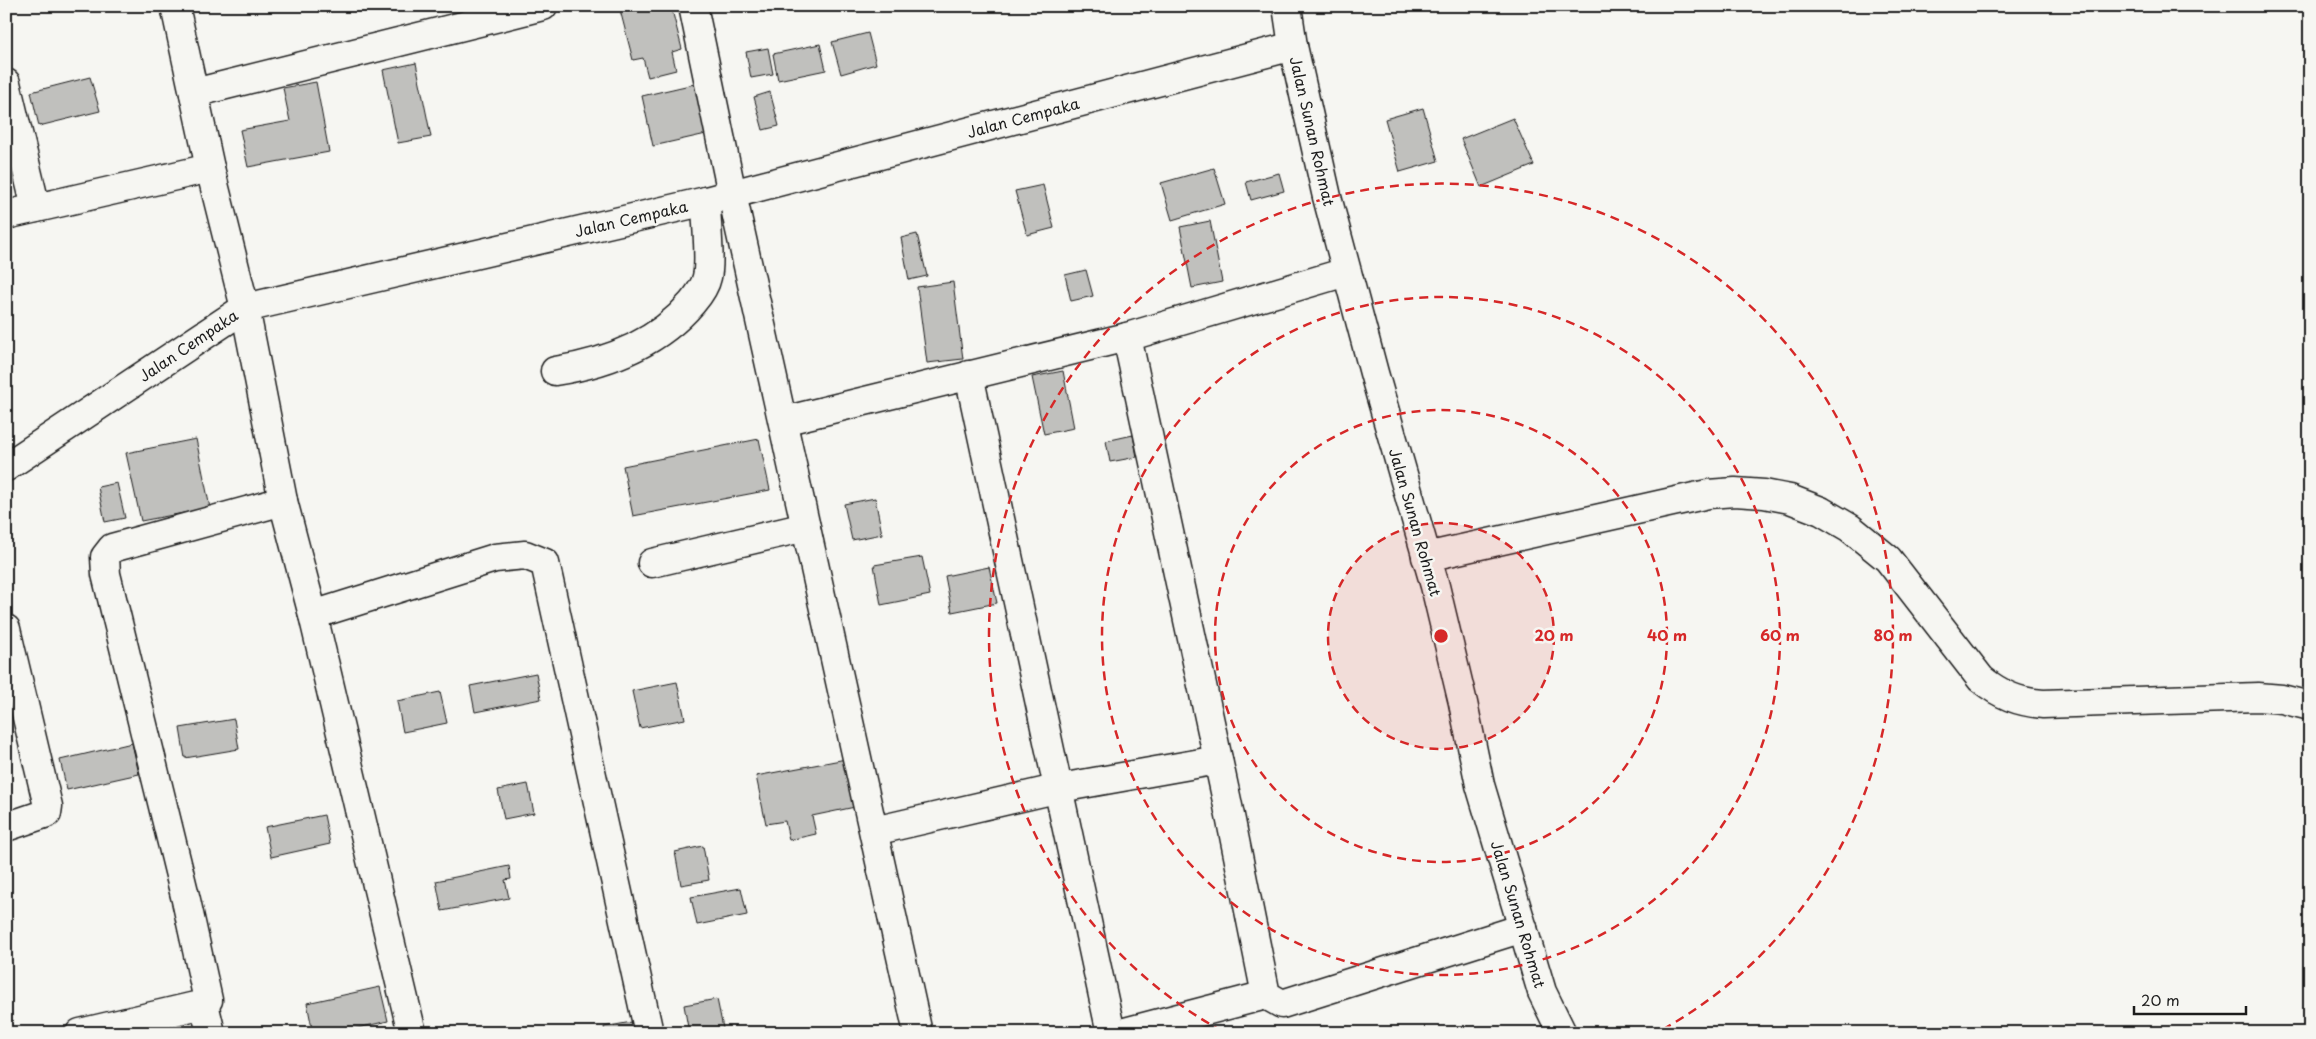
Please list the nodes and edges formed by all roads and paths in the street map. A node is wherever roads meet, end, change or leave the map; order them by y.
1 (175, 6) edge
2 (543, 6) edge
3 (693, 6) edge
4 (1287, 6) edge
5 (499, 12) edge
6 (1293, 46) junction
7 (6, 83) edge
8 (194, 94) junction
9 (210, 168) junction
10 (732, 194) junction
11 (706, 201) junction
12 (36, 208) junction
13 (6, 215) edge
14 (1346, 272) junction
15 (245, 308) junction
16 (1127, 337) junction
17 (555, 371) dead end
18 (969, 375) junction
19 (783, 421) junction
20 (6, 467) edge
21 (283, 501) junction
22 (806, 526) junction
23 (1426, 557) junction
24 (652, 563) dead end
25 (313, 614) junction
26 (6, 629) edge
27 (2310, 706) edge
28 (1218, 760) junction
29 (1060, 788) junction
30 (6, 827) edge
31 (874, 831) junction
32 (1523, 928) junction
33 (1266, 995) junction
34 (204, 1004) junction
35 (80, 1033) edge
36 (211, 1033) edge
37 (412, 1033) edge
38 (649, 1033) edge
39 (918, 1033) edge
40 (1111, 1033) edge
41 (1121, 1033) edge
42 (1562, 1033) edge

1 - 8 street
2 - 5 street
3 - 10 street
4 - 6 street, Jalan Sunan Rohmat
5 - 8 street
6 - 10 street, Jalan Cempaka
6 - 14 street, Jalan Sunan Rohmat
7 - 12 street
8 - 9 street
9 - 12 street
9 - 15 street
10 - 11 street, Jalan Cempaka
10 - 19 street
11 - 15 street, Jalan Cempaka
11 - 17 street
12 - 13 street
14 - 16 street
14 - 23 street, Jalan Sunan Rohmat
15 - 20 street, Jalan Cempaka
15 - 21 street
16 - 18 street
16 - 28 street
18 - 19 street
18 - 29 street
19 - 22 street
21 - 25 street
21 - 34 street
22 - 24 street
22 - 31 street
23 - 27 street
23 - 32 street, Jalan Sunan Rohmat
25 - 37 street
25 - 38 street
26 - 30 street
28 - 29 street
28 - 33 street
29 - 31 street
29 - 40 street
31 - 39 street
32 - 33 street
32 - 42 street, Jalan Sunan Rohmat
33 - 41 street
34 - 35 street
34 - 36 street

